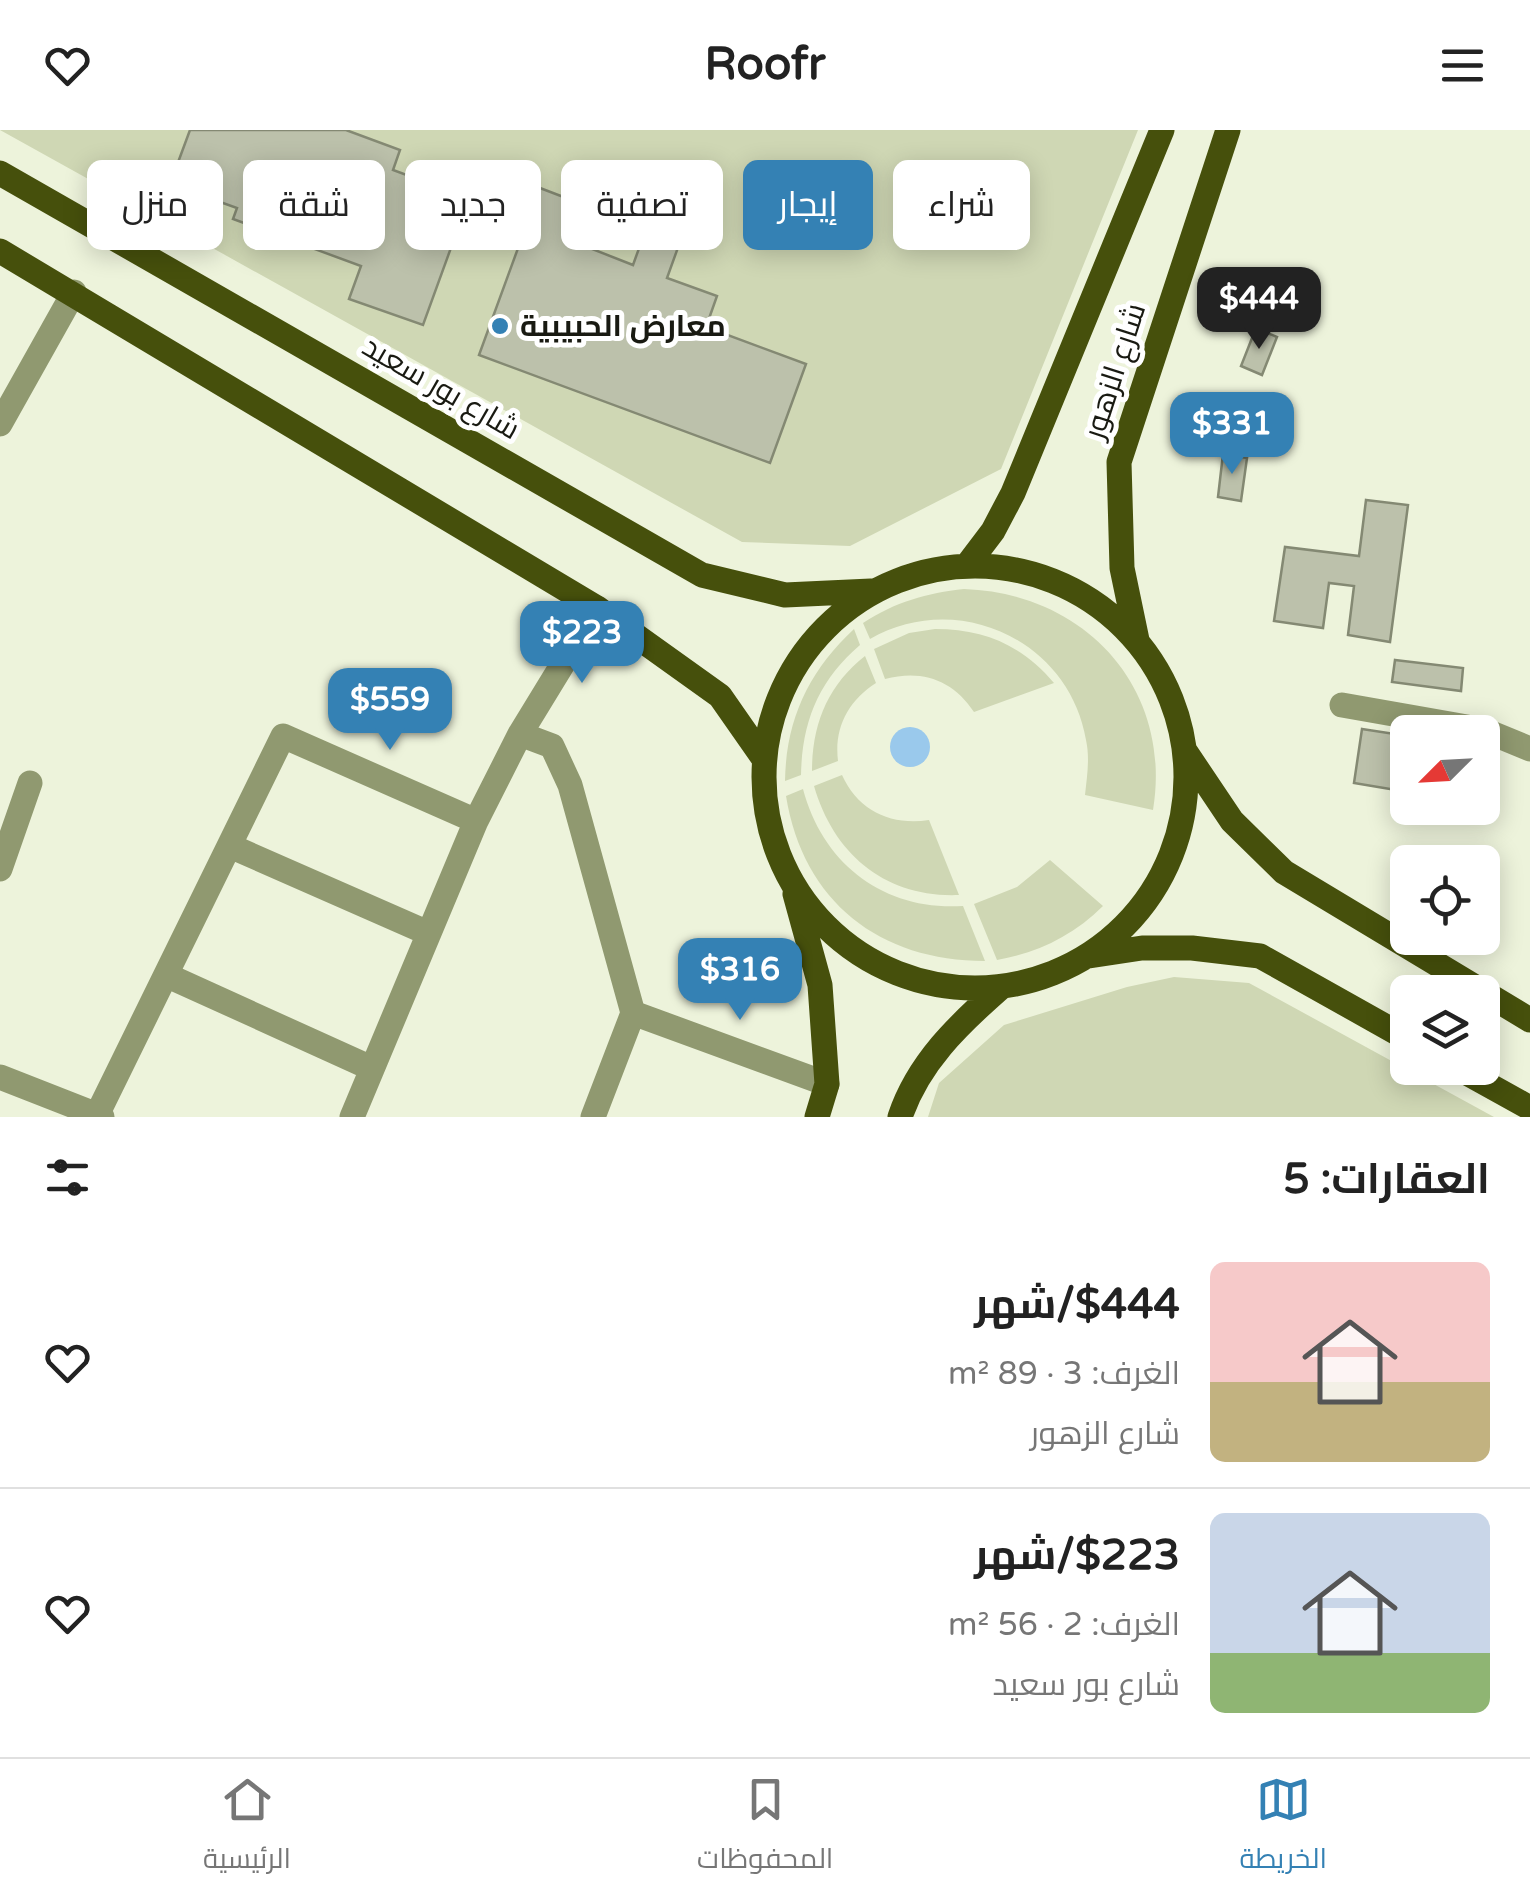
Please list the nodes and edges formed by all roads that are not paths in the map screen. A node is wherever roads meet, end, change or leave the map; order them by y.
1 (1162, 130) edge
2 (1228, 130) edge
3 (0, 173) edge
4 (0, 251) edge
5 (74, 292) junction
6 (0, 424) edge
7 (968, 564) junction
8 (871, 592) junction
9 (597, 608) junction
10 (1137, 640) junction
11 (1342, 704) dead end
12 (520, 734) junction
13 (1530, 749) edge
14 (1185, 751) junction
15 (764, 759) junction
16 (30, 783) dead end
17 (476, 821) junction
18 (230, 846) junction
19 (0, 869) edge
20 (793, 884) junction
21 (428, 933) junction
22 (1090, 956) junction
23 (166, 975) junction
24 (1000, 988) junction
25 (633, 1013) junction
26 (1530, 1020) edge
27 (1390, 1029) edge
28 (371, 1068) junction
29 (0, 1077) edge
30 (827, 1084) junction
31 (1489, 1085) edge
32 (1530, 1108) edge
33 (100, 1116) edge
34 (352, 1117) edge
35 (593, 1117) edge
36 (817, 1117) edge
37 (900, 1117) edge

1 - 7 main road, شارع الزهور
2 - 10 main road, شارع الزهور
3 - 8 main road, شارع بور سعيد
4 - 5 main road
5 - 6 street
5 - 9 main road
7 - 8 main road
7 - 10 main road
8 - 15 main road
9 - 12 street
9 - 15 main road
10 - 14 main road
11 - 13 street
12 - 17 street
12 - 25 street
14 - 22 main road
14 - 26 main road
15 - 20 main road
16 - 19 street
17 - 18 street
17 - 21 street
18 - 21 street
18 - 23 street
20 - 24 main road
20 - 30 main road
21 - 28 street
22 - 24 main road
22 - 27 main road
23 - 28 street
23 - 33 street
24 - 37 main road
25 - 30 street
25 - 35 street
28 - 34 street
29 - 33 street
30 - 36 main road
31 - 32 main road

